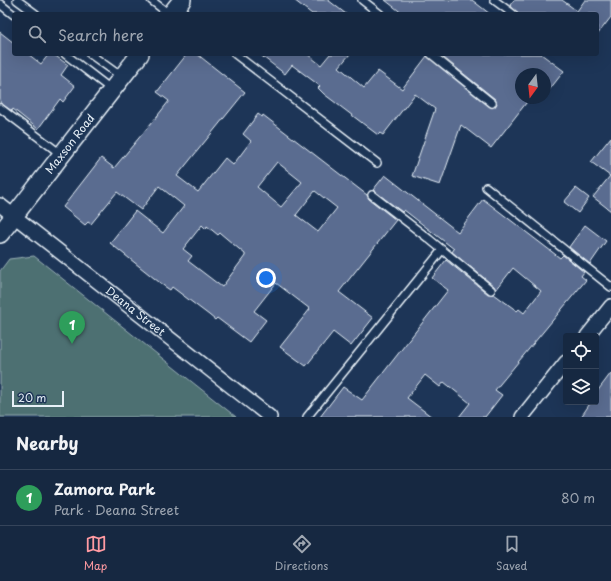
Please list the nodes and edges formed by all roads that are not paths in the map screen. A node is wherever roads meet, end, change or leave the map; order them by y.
1 (17, 0) edge
2 (151, 0) edge
3 (362, 0) edge
4 (494, 0) edge
5 (0, 4) edge
6 (176, 10) edge
7 (33, 12) edge
8 (377, 12) edge
9 (510, 12) edge
10 (12, 13) edge
11 (68, 56) edge
12 (92, 56) edge
13 (138, 56) edge
14 (238, 56) edge
15 (434, 56) edge
16 (117, 84) junction
17 (492, 102) dead end
18 (0, 108) edge
19 (62, 155) junction
20 (377, 163) dead end
21 (486, 187) dead end
22 (372, 195) dead end
23 (0, 205) edge
24 (15, 216) junction
25 (0, 234) edge
26 (442, 250) junction
27 (611, 287) edge
28 (491, 290) dead end
29 (611, 306) edge
30 (589, 333) edge
31 (563, 366) edge
32 (270, 417) edge
33 (307, 417) edge
34 (522, 417) edge

1 - 7 lane
2 - 6 lane
3 - 8 lane
4 - 9 lane
5 - 10 lane
11 - 16 lane
12 - 16 lane
13 - 16 street, Maxson Road
14 - 20 lane
15 - 17 lane
16 - 19 street, Maxson Road
18 - 19 lane
19 - 24 street, Maxson Road
21 - 27 lane
22 - 26 lane
23 - 24 street, Deana Street
24 - 25 street, Maxson Road
24 - 32 street, Deana Street
26 - 28 lane
26 - 33 lane
29 - 30 street
31 - 34 street

